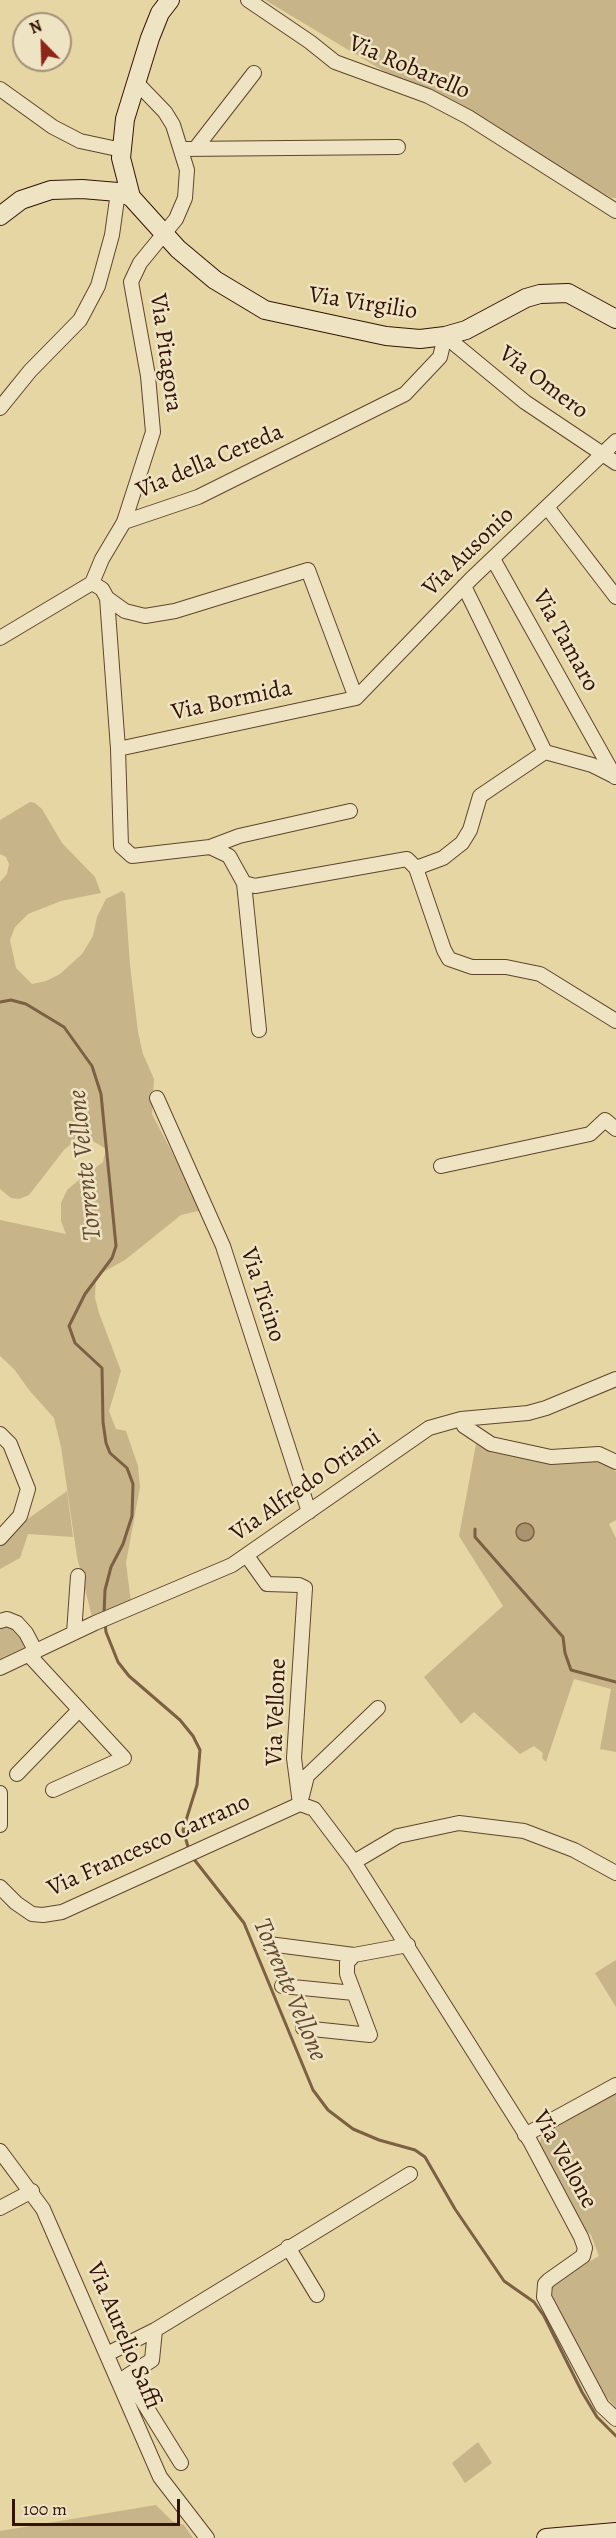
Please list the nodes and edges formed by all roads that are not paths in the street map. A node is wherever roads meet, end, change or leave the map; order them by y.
1 (170, 0) edge
2 (248, 0) edge
3 (254, 73) dead end
4 (136, 82) junction
5 (0, 89) edge
6 (398, 147) dead end
7 (188, 149) junction
8 (122, 150) junction
9 (124, 194) junction
10 (616, 211) edge
11 (0, 216) edge
12 (164, 234) junction
13 (616, 319) edge
14 (445, 336) junction
15 (0, 408) edge
16 (616, 441) edge
17 (602, 454) junction
18 (616, 463) edge
19 (547, 507) junction
20 (124, 522) junction
21 (493, 559) junction
22 (92, 583) junction
23 (464, 586) junction
24 (616, 597) edge
25 (107, 598) junction
26 (0, 638) edge
27 (356, 698) junction
28 (118, 749) junction
29 (545, 752) junction
30 (615, 777) edge
31 (350, 811) dead end
32 (210, 847) junction
33 (416, 868) junction
34 (244, 883) junction
35 (616, 1021) edge
36 (259, 1030) dead end
37 (157, 1098) dead end
38 (616, 1129) edge
39 (441, 1166) dead end
40 (616, 1379) edge
41 (461, 1419) junction
42 (0, 1434) edge
43 (616, 1462) edge
44 (309, 1512) junction
45 (0, 1538) edge
46 (247, 1556) junction
47 (78, 1576) dead end
48 (0, 1621) edge
49 (74, 1633) junction
50 (32, 1653) junction
51 (0, 1668) edge
52 (378, 1708) dead end
53 (79, 1710) junction
54 (17, 1774) dead end
55 (52, 1790) dead end
56 (0, 1793) edge
57 (300, 1804) junction
58 (0, 1825) edge
59 (354, 1862) junction
60 (616, 1873) edge
61 (0, 1887) edge
62 (0, 1901) edge
63 (16, 1903) junction
64 (269, 1944) dead end
65 (408, 1945) junction
66 (354, 1955) junction
67 (282, 1986) dead end
68 (354, 1993) junction
69 (303, 2028) dead end
70 (616, 2085) edge
71 (525, 2135) junction
72 (0, 2151) edge
73 (410, 2174) dead end
74 (32, 2191) junction
75 (0, 2208) edge
76 (288, 2247) junction
77 (317, 2295) dead end
78 (155, 2330) junction
79 (107, 2354) junction
80 (154, 2418) junction
81 (616, 2419) edge
82 (138, 2427) junction
83 (182, 2463) dead end
84 (616, 2532) edge
85 (207, 2538) edge
86 (546, 2538) edge

1 - 4 main road
2 - 10 street, Via Robarello
3 - 7 street
4 - 7 street, Via Pitagora
4 - 8 main road
5 - 8 street
6 - 7 street
7 - 12 street, Via Pitagora
8 - 9 main road
9 - 11 main road
9 - 12 main road, Via Virgilio
9 - 15 street
12 - 14 main road, Via Virgilio
12 - 20 street, Via Pitagora
13 - 14 main road, Via Virgilio
14 - 17 street, Via Omero
14 - 20 street, Via della Cereda
16 - 17 street, Via Ausonio
17 - 18 street, Via Omero
17 - 19 street, Via Ausonio
19 - 21 street, Via Ausonio
19 - 24 street
20 - 22 street, Via della Cereda
21 - 23 street, Via Ausonio
21 - 30 street, Via Tamaro
22 - 25 street
22 - 26 street
23 - 27 street, Via Ausonio
23 - 29 street
25 - 27 street
25 - 28 street
27 - 28 street, Via Bormida
28 - 32 street
29 - 30 street
29 - 33 street
31 - 32 street
32 - 34 street
33 - 34 street
33 - 35 street
34 - 36 street
37 - 44 street, Via Ticino
38 - 39 street
40 - 41 street, Via Alfredo Oriani
41 - 43 street
41 - 44 street, Via Alfredo Oriani
42 - 45 street
44 - 46 street, Via Alfredo Oriani
46 - 49 street, Via Alfredo Oriani
46 - 57 street, Via Vellone
47 - 49 street
48 - 50 street
49 - 50 street, Via Alfredo Oriani
50 - 51 street, Via Alfredo Oriani
50 - 53 street
52 - 57 street
53 - 54 street
53 - 55 street
56 - 58 street
57 - 59 street, Via Vellone
57 - 63 street, Via Francesco Carrano
59 - 60 street
59 - 65 street, Via Vellone
61 - 63 street, Via Francesco Carrano
62 - 63 street, Via Francesco Carrano
64 - 66 street
65 - 66 street
65 - 71 street, Via Vellone
66 - 68 street
67 - 68 street
68 - 69 street
70 - 71 street
71 - 81 street, Via Vellone
72 - 74 street, Via Aurelio Saffi
73 - 76 street
74 - 75 street
74 - 79 street, Via Aurelio Saffi
76 - 77 street
76 - 78 street
78 - 79 street
78 - 80 street
79 - 82 street, Via Aurelio Saffi
80 - 82 street
80 - 83 street
82 - 85 street, Via Aurelio Saffi
84 - 86 main road

